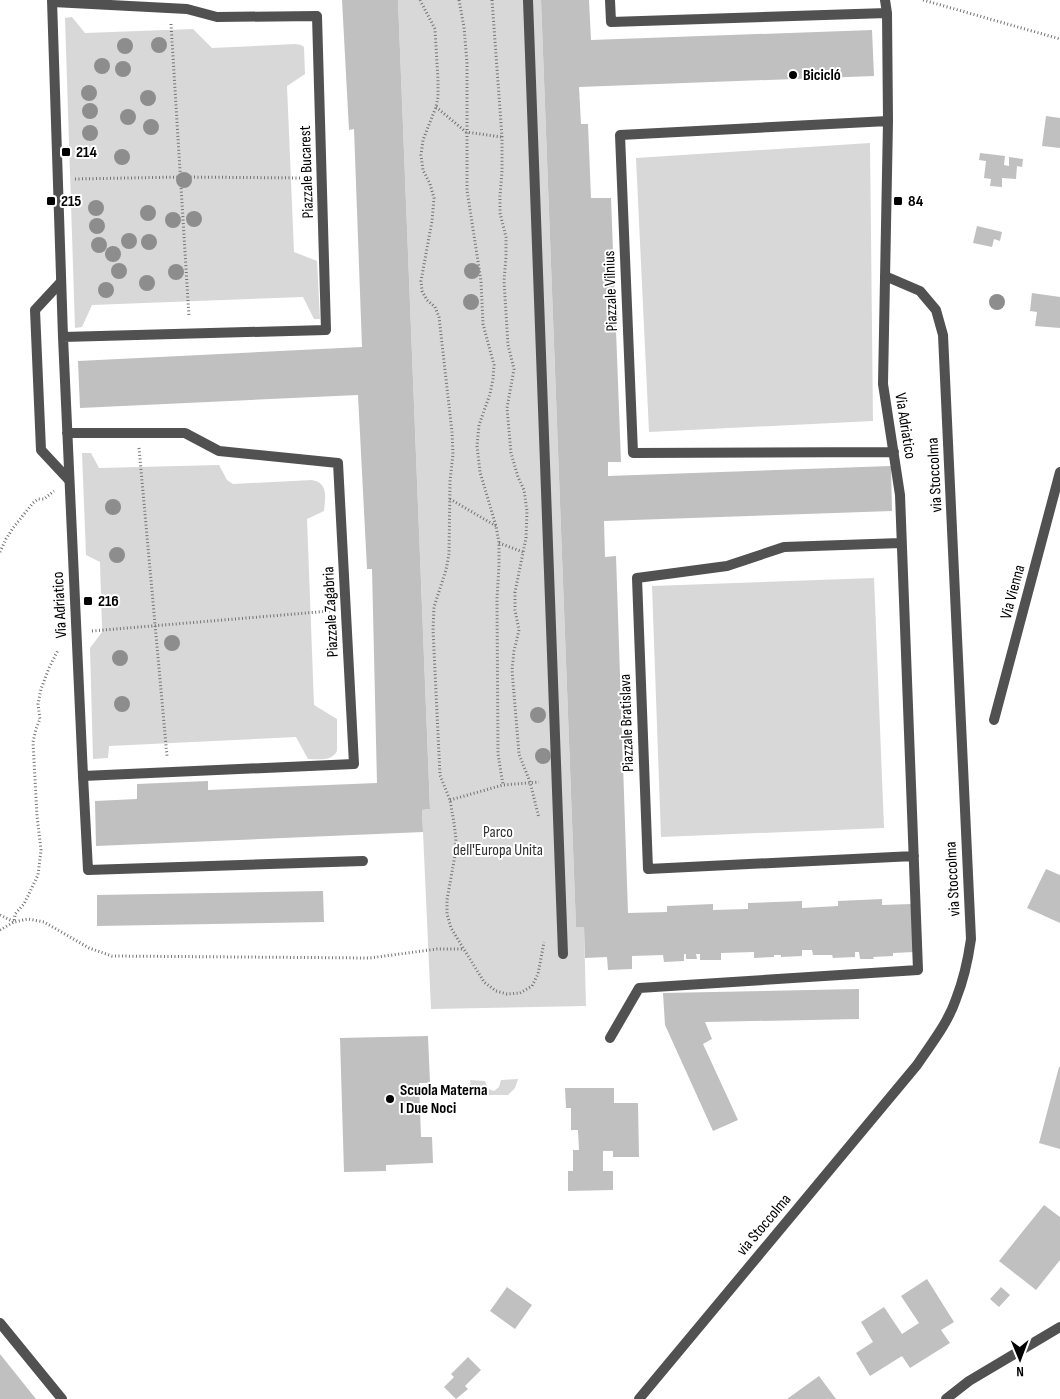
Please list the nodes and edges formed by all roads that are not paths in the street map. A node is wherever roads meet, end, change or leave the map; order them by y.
1 (528, 0) edge
2 (610, 0) edge
3 (885, 0) edge
4 (52, 1) edge
5 (887, 13) junction
6 (888, 121) junction
7 (885, 276) junction
8 (61, 282) junction
9 (63, 337) junction
10 (67, 433) junction
11 (894, 452) junction
12 (1060, 472) edge
13 (69, 480) junction
14 (901, 543) junction
15 (994, 720) dead end
16 (83, 776) junction
17 (914, 856) junction
18 (363, 861) dead end
19 (563, 954) dead end
20 (610, 1038) dead end
21 (0, 1324) edge
22 (1060, 1327) edge
23 (62, 1399) edge
24 (639, 1399) edge
25 (946, 1399) edge

1 - 19 street
2 - 5 street
3 - 5 street, Via Adriatico
4 - 8 street, Via Adriatico
4 - 9 street, Piazzale Bucarest
5 - 6 street, Via Adriatico
6 - 7 street, Via Adriatico
6 - 11 street, Piazzale Vilnius
7 - 11 street, Via Adriatico
7 - 24 street, via Stoccolma
8 - 9 street, Via Adriatico
8 - 13 street
9 - 10 street, Via Adriatico
10 - 13 street, Via Adriatico
10 - 16 street, Piazzale Zagabria
11 - 14 street, Via Adriatico
12 - 15 street, Via Vienna
13 - 16 street, Via Adriatico
14 - 17 street, Via Adriatico
14 - 17 street, Piazzale Bratislava
16 - 18 street, Via Adriatico
17 - 20 street, Via Adriatico
21 - 23 street
22 - 25 street

